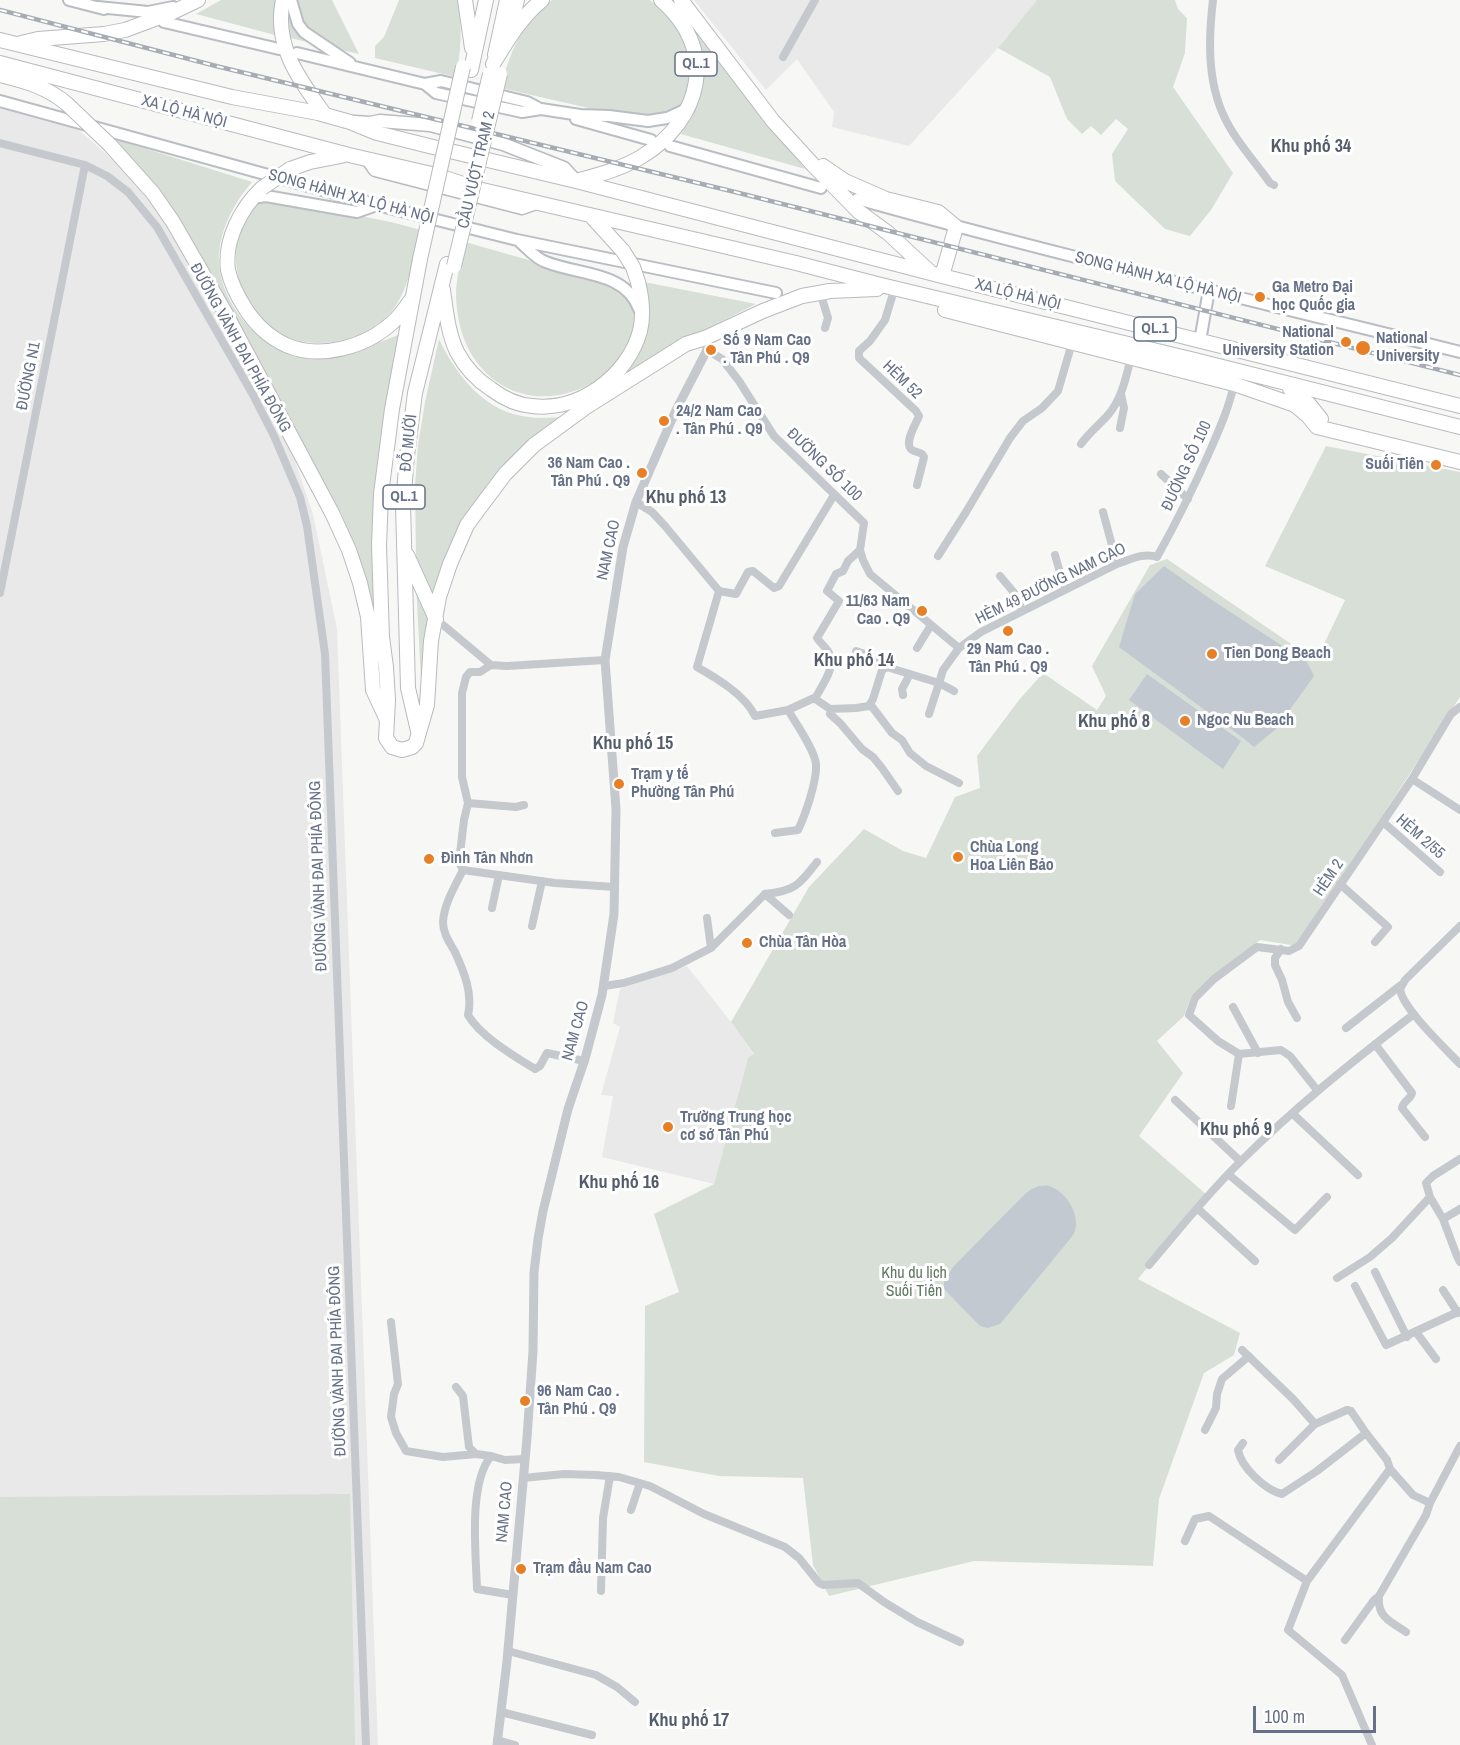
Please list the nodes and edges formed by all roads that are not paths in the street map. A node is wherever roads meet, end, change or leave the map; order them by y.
1 (69, 0) edge
2 (210, 0) edge
3 (283, 0) edge
4 (291, 0) edge
5 (465, 0) edge
6 (486, 0) edge
7 (507, 0) edge
8 (517, 0) edge
9 (542, 0) edge
10 (661, 0) edge
11 (681, 0) edge
12 (689, 0) edge
13 (815, 0) edge
14 (1213, 0) edge
15 (194, 2) edge
16 (154, 5) edge
17 (98, 7) junction
18 (136, 16) dead end
19 (168, 18) junction
20 (0, 39) edge
21 (507, 42) junction
22 (17, 44) junction
23 (279, 49) dead end
24 (297, 53) dead end
25 (783, 57) dead end
26 (0, 63) edge
27 (469, 65) junction
28 (355, 67) junction
29 (494, 71) junction
30 (0, 75) edge
31 (0, 101) edge
32 (763, 107) junction
33 (689, 108) junction
34 (540, 109) junction
35 (324, 115) junction
36 (350, 122) junction
37 (651, 140) dead end
38 (0, 143) edge
39 (670, 146) dead end
40 (799, 149) junction
41 (349, 155) junction
42 (85, 165) junction
43 (576, 181) junction
44 (1274, 185) dead end
45 (821, 188) dead end
46 (251, 198) junction
47 (857, 199) dead end
48 (377, 205) junction
49 (592, 217) junction
50 (956, 227) junction
51 (517, 240) junction
52 (424, 259) junction
53 (796, 262) junction
54 (450, 265) junction
55 (936, 274) junction
56 (424, 278) junction
57 (442, 282) junction
58 (863, 289) junction
59 (1209, 290) junction
60 (820, 292) junction
61 (893, 292) junction
62 (776, 293) dead end
63 (414, 295) junction
64 (445, 304) junction
65 (985, 311) junction
66 (642, 318) junction
67 (1005, 326) junction
68 (825, 328) dead end
69 (1200, 341) junction
70 (1072, 343) junction
71 (706, 344) junction
72 (1460, 352) edge
73 (1131, 357) junction
74 (1236, 378) junction
75 (1278, 382) junction
76 (1121, 394) junction
77 (1460, 406) edge
78 (1460, 427) edge
79 (1120, 428) dead end
80 (1329, 430) junction
81 (1081, 444) dead end
82 (1460, 462) edge
83 (1161, 474) dead end
84 (917, 485) dead end
85 (834, 495) junction
86 (1188, 499) junction
87 (636, 502) junction
88 (1103, 512) dead end
89 (403, 544) junction
90 (860, 550) junction
91 (1055, 555) dead end
92 (938, 556) dead end
93 (1157, 557) joint
94 (411, 564) junction
95 (1117, 564) junction
96 (1000, 576) dead end
97 (1065, 590) junction
98 (719, 591) junction
99 (0, 593) edge
100 (1022, 611) junction
101 (436, 619) junction
102 (931, 625) junction
103 (917, 648) dead end
104 (959, 648) junction
105 (856, 651) dead end
106 (605, 660) junction
107 (491, 665) junction
108 (386, 667) junction
109 (884, 668) junction
110 (910, 674) junction
111 (939, 683) junction
112 (954, 691) dead end
113 (903, 695) dead end
114 (815, 699) junction
115 (870, 704) junction
116 (1460, 707) edge
117 (788, 710) junction
118 (830, 711) junction
119 (929, 714) dead end
120 (423, 719) junction
121 (387, 720) junction
122 (419, 733) junction
123 (1412, 779) junction
124 (958, 783) dead end
125 (898, 791) dead end
126 (468, 803) junction
127 (524, 805) dead end
128 (1460, 810) edge
129 (1383, 822) junction
130 (775, 833) dead end
131 (816, 862) dead end
132 (463, 870) junction
133 (1440, 872) dead end
134 (499, 875) junction
135 (542, 881) junction
136 (1340, 884) junction
137 (615, 887) junction
138 (765, 894) junction
139 (492, 908) dead end
140 (789, 915) dead end
141 (707, 918) dead end
142 (532, 926) dead end
143 (1460, 926) edge
144 (1375, 942) dead end
145 (711, 948) junction
146 (1281, 950) junction
147 (1401, 985) junction
148 (604, 986) junction
149 (1233, 1007) dead end
150 (1414, 1014) junction
151 (1297, 1018) dead end
152 (1346, 1028) dead end
153 (1375, 1044) junction
154 (1258, 1053) junction
155 (1239, 1054) junction
156 (584, 1061) junction
157 (1460, 1064) edge
158 (1317, 1090) junction
159 (1175, 1100) dead end
160 (1231, 1106) dead end
161 (1292, 1113) junction
162 (1425, 1137) dead end
163 (1460, 1159) edge
164 (1240, 1161) junction
165 (1228, 1174) junction
166 (1358, 1175) dead end
167 (1327, 1197) dead end
168 (1430, 1197) junction
169 (1197, 1209) junction
170 (1460, 1209) edge
171 (1443, 1219) junction
172 (1255, 1261) dead end
173 (1460, 1262) edge
174 (1149, 1265) dead end
175 (1375, 1272) dead end
176 (1337, 1278) dead end
177 (1355, 1286) dead end
178 (1443, 1290) dead end
179 (1458, 1314) edge
180 (391, 1322) dead end
181 (1416, 1332) junction
182 (1407, 1336) junction
183 (1436, 1359) dead end
184 (456, 1387) dead end
185 (1316, 1424) junction
186 (1205, 1430) dead end
187 (1366, 1433) junction
188 (1243, 1443) dead end
189 (1460, 1446) edge
190 (476, 1454) junction
191 (491, 1456) junction
192 (525, 1459) junction
193 (1279, 1460) dead end
194 (1390, 1469) junction
195 (610, 1476) junction
196 (523, 1478) junction
197 (640, 1483) junction
198 (1430, 1503) junction
199 (632, 1510) dead end
200 (1185, 1541) dead end
201 (1306, 1581) junction
202 (601, 1591) dead end
203 (513, 1595) junction
204 (1379, 1596) junction
205 (1406, 1632) dead end
206 (1345, 1640) dead end
207 (960, 1642) dead end
208 (508, 1651) junction
209 (635, 1702) dead end
210 (501, 1712) junction
211 (592, 1735) dead end
212 (497, 1742) edge
213 (366, 1745) edge
214 (515, 1745) edge
215 (1372, 1745) edge

1 - 17 main road
2 - 19 highway
3 - 35 highway
4 - 28 main road
5 - 27 highway, QL.1
6 - 27 highway, QL.1
7 - 29 highway, QL.1
8 - 21 highway, QL.1
9 - 21 highway, QL.1
10 - 33 highway, QL.1
11 - 32 highway, QL.1
12 - 32 highway, QL.1
13 - 25 street
14 - 44 street
15 - 16 main road
15 - 19 highway
16 - 17 main road
17 - 18 main road
19 - 22 highway
19 - 23 main road
20 - 22 highway, XA LỘ HÀ NỘI
21 - 29 highway, QL.1
22 - 35 highway, XA LỘ HÀ NỘI
24 - 28 main road
26 - 41 highway, XA LỘ HÀ NỘI
27 - 52 highway, CẦU VƯỢT TRẠM 2 / QL.1
28 - 34 main road
29 - 54 highway, CẦU VƯỢT TRẠM 2 / QL.1, bridge
30 - 121 highway, bridge
31 - 48 main road, SONG HÀNH XA LỘ HÀ NỘI
32 - 40 highway, QL.1
33 - 34 main road
33 - 43 highway, QL.1
34 - 37 main road
35 - 36 highway, XA LỘ HÀ NỘI
36 - 43 highway, XA LỘ HÀ NỘI
36 - 43 main road, XA LỘ HÀ NỘI
38 - 42 street, ĐƯỜNG VÀNH ĐAI PHÍA ĐÔNG
39 - 45 main road
40 - 50 highway
40 - 55 highway, QL.1
41 - 46 highway, QL.1, bridge
41 - 49 highway, XA LỘ HÀ NỘI / QL.1
42 - 99 street, ĐƯỜNG N1
42 - 213 street, ĐƯỜNG VÀNH ĐAI PHÍA ĐÔNG
43 - 55 highway, XA LỘ HÀ NỘI
46 - 48 main road
46 - 63 highway, QL.1
47 - 50 main road, SONG HÀNH XA LỘ HÀ NỘI
48 - 51 main road, SONG HÀNH XA LỘ HÀ NỘI
49 - 53 highway, XA LỘ HÀ NỘI / QL.1
49 - 66 highway, QL.1, bridge
50 - 55 highway
50 - 59 main road, SONG HÀNH XA LỘ HÀ NỘI
51 - 62 main road, SONG HÀNH XA LỘ HÀ NỘI
51 - 66 main road
52 - 56 highway, ĐỖ MƯỜI / QL.1
52 - 63 highway, ĐỖ MƯỜI / QL.1
53 - 58 highway, XA LỘ HÀ NỘI / QL.1
53 - 61 highway, XA LỘ HÀ NỘI / QL.1
54 - 57 highway, ĐỖ MƯỜI / QL.1
54 - 64 highway, ĐỖ MƯỜI / QL.1
55 - 69 highway, XA LỘ HÀ NỘI / QL.1
56 - 63 highway, QL.1
56 - 108 highway, ĐỖ MƯỜI / QL.1
57 - 64 highway, QL.1
57 - 89 highway, ĐỖ MƯỜI / QL.1
58 - 60 highway
58 - 61 highway
59 - 69 main road
59 - 72 main road, SONG HÀNH XA LỘ HÀ NỘI
60 - 68 street
60 - 71 highway
61 - 65 highway, XA LỘ HÀ NỘI / QL.1
61 - 67 highway, XA LỘ HÀ NỘI / QL.1
61 - 84 street, HẺM 52
63 - 108 highway, ĐỖ MƯỜI / QL.1
64 - 66 highway, QL.1
64 - 94 highway, ĐỖ MƯỜI / QL.1
65 - 67 highway
65 - 74 highway, XA LỘ HÀ NỘI / QL.1
67 - 70 highway, XA LỘ HÀ NỘI / QL.1
69 - 77 highway, XA LỘ HÀ NỘI / QL.1
70 - 73 highway, XA LỘ HÀ NỘI / QL.1
70 - 92 street
71 - 85 street, ĐƯỜNG SỐ 100
71 - 87 street, NAM CAO
71 - 101 highway
73 - 74 highway, XA LỘ HÀ NỘI / QL.1
73 - 76 street
74 - 75 highway, XA LỘ HÀ NỘI / QL.1
74 - 80 highway, XA LỘ HÀ NỘI / QL.1
74 - 86 street, ĐƯỜNG SỐ 100
75 - 78 highway, XA LỘ HÀ NỘI / QL.1
75 - 80 highway
76 - 79 street
76 - 81 street
80 - 82 highway, XA LỘ HÀ NỘI / QL.1
83 - 86 street
85 - 90 street, ĐƯỜNG SỐ 100
85 - 98 street
86 - 93 street, ĐƯỜNG SỐ 100
87 - 98 street
87 - 106 street, NAM CAO
88 - 95 street
89 - 94 highway
89 - 122 highway, ĐỖ MƯỜI / QL.1
90 - 102 street
90 - 114 street
91 - 97 street
93 - 95 street, HẺM 49 ĐƯỜNG NAM CAO
94 - 101 highway
94 - 120 highway, ĐỖ MƯỜI / QL.1
95 - 97 street, HẺM 49 ĐƯỜNG NAM CAO
96 - 100 street
97 - 100 street, HẺM 49 ĐƯỜNG NAM CAO
98 - 117 street
100 - 104 street, HẺM 49 ĐƯỜNG NAM CAO
101 - 107 street
101 - 120 highway
102 - 103 street
102 - 104 street
104 - 111 street, HẺM 49 ĐƯỜNG NAM CAO
105 - 109 street
106 - 107 street
106 - 137 street, NAM CAO
107 - 126 street
108 - 121 highway, ĐỖ MƯỜI / QL.1
109 - 110 street
109 - 115 street
110 - 111 street
110 - 113 street
111 - 112 street
111 - 119 street, HẺM 49 ĐƯỜNG NAM CAO
114 - 117 street
114 - 118 street
115 - 118 street
115 - 124 street
116 - 123 street, HẺM 2
117 - 130 street
118 - 125 street
120 - 122 highway, ĐỖ MƯỜI / QL.1
121 - 122 highway, ĐỖ MƯỜI / QL.1
123 - 128 street
123 - 129 street, HẺM 2
126 - 127 street
126 - 132 street
129 - 133 street, HẺM 2/55
129 - 136 street, HẺM 2
131 - 138 street
132 - 134 street
132 - 156 street
134 - 135 street
134 - 139 street
135 - 137 street
135 - 142 street
136 - 144 street
136 - 146 street, HẺM 2
137 - 148 street, NAM CAO
138 - 140 street
138 - 145 street
141 - 145 street
143 - 147 street
145 - 148 street
146 - 151 street
146 - 155 street, HẺM 2
147 - 150 street
147 - 152 street
148 - 156 street, NAM CAO
149 - 154 street
150 - 153 street
150 - 157 street
153 - 158 street
153 - 162 street
154 - 155 street
154 - 158 street
155 - 160 street
156 - 192 street, NAM CAO
158 - 161 street
159 - 164 street
161 - 164 street
161 - 166 street
163 - 168 street
164 - 165 street
165 - 167 street
165 - 169 street
168 - 171 street
168 - 176 street
169 - 172 street
169 - 174 street
170 - 171 street
171 - 173 street
175 - 182 street
177 - 182 street
178 - 179 street
179 - 181 street
180 - 190 street
181 - 182 street
181 - 183 street
184 - 190 street
185 - 186 street
185 - 187 street
185 - 193 street
187 - 188 street
187 - 194 street
189 - 198 street
190 - 191 street
191 - 192 street
191 - 203 street
192 - 196 street, NAM CAO
194 - 198 street
194 - 201 street
195 - 196 street
195 - 197 street
195 - 202 street
196 - 203 street, NAM CAO
197 - 199 street
197 - 207 street
198 - 204 street
200 - 201 street
201 - 215 street
203 - 208 street, NAM CAO
204 - 205 street
204 - 206 street
208 - 209 street
208 - 210 street, NAM CAO
210 - 211 street
210 - 212 street, NAM CAO
212 - 214 street

